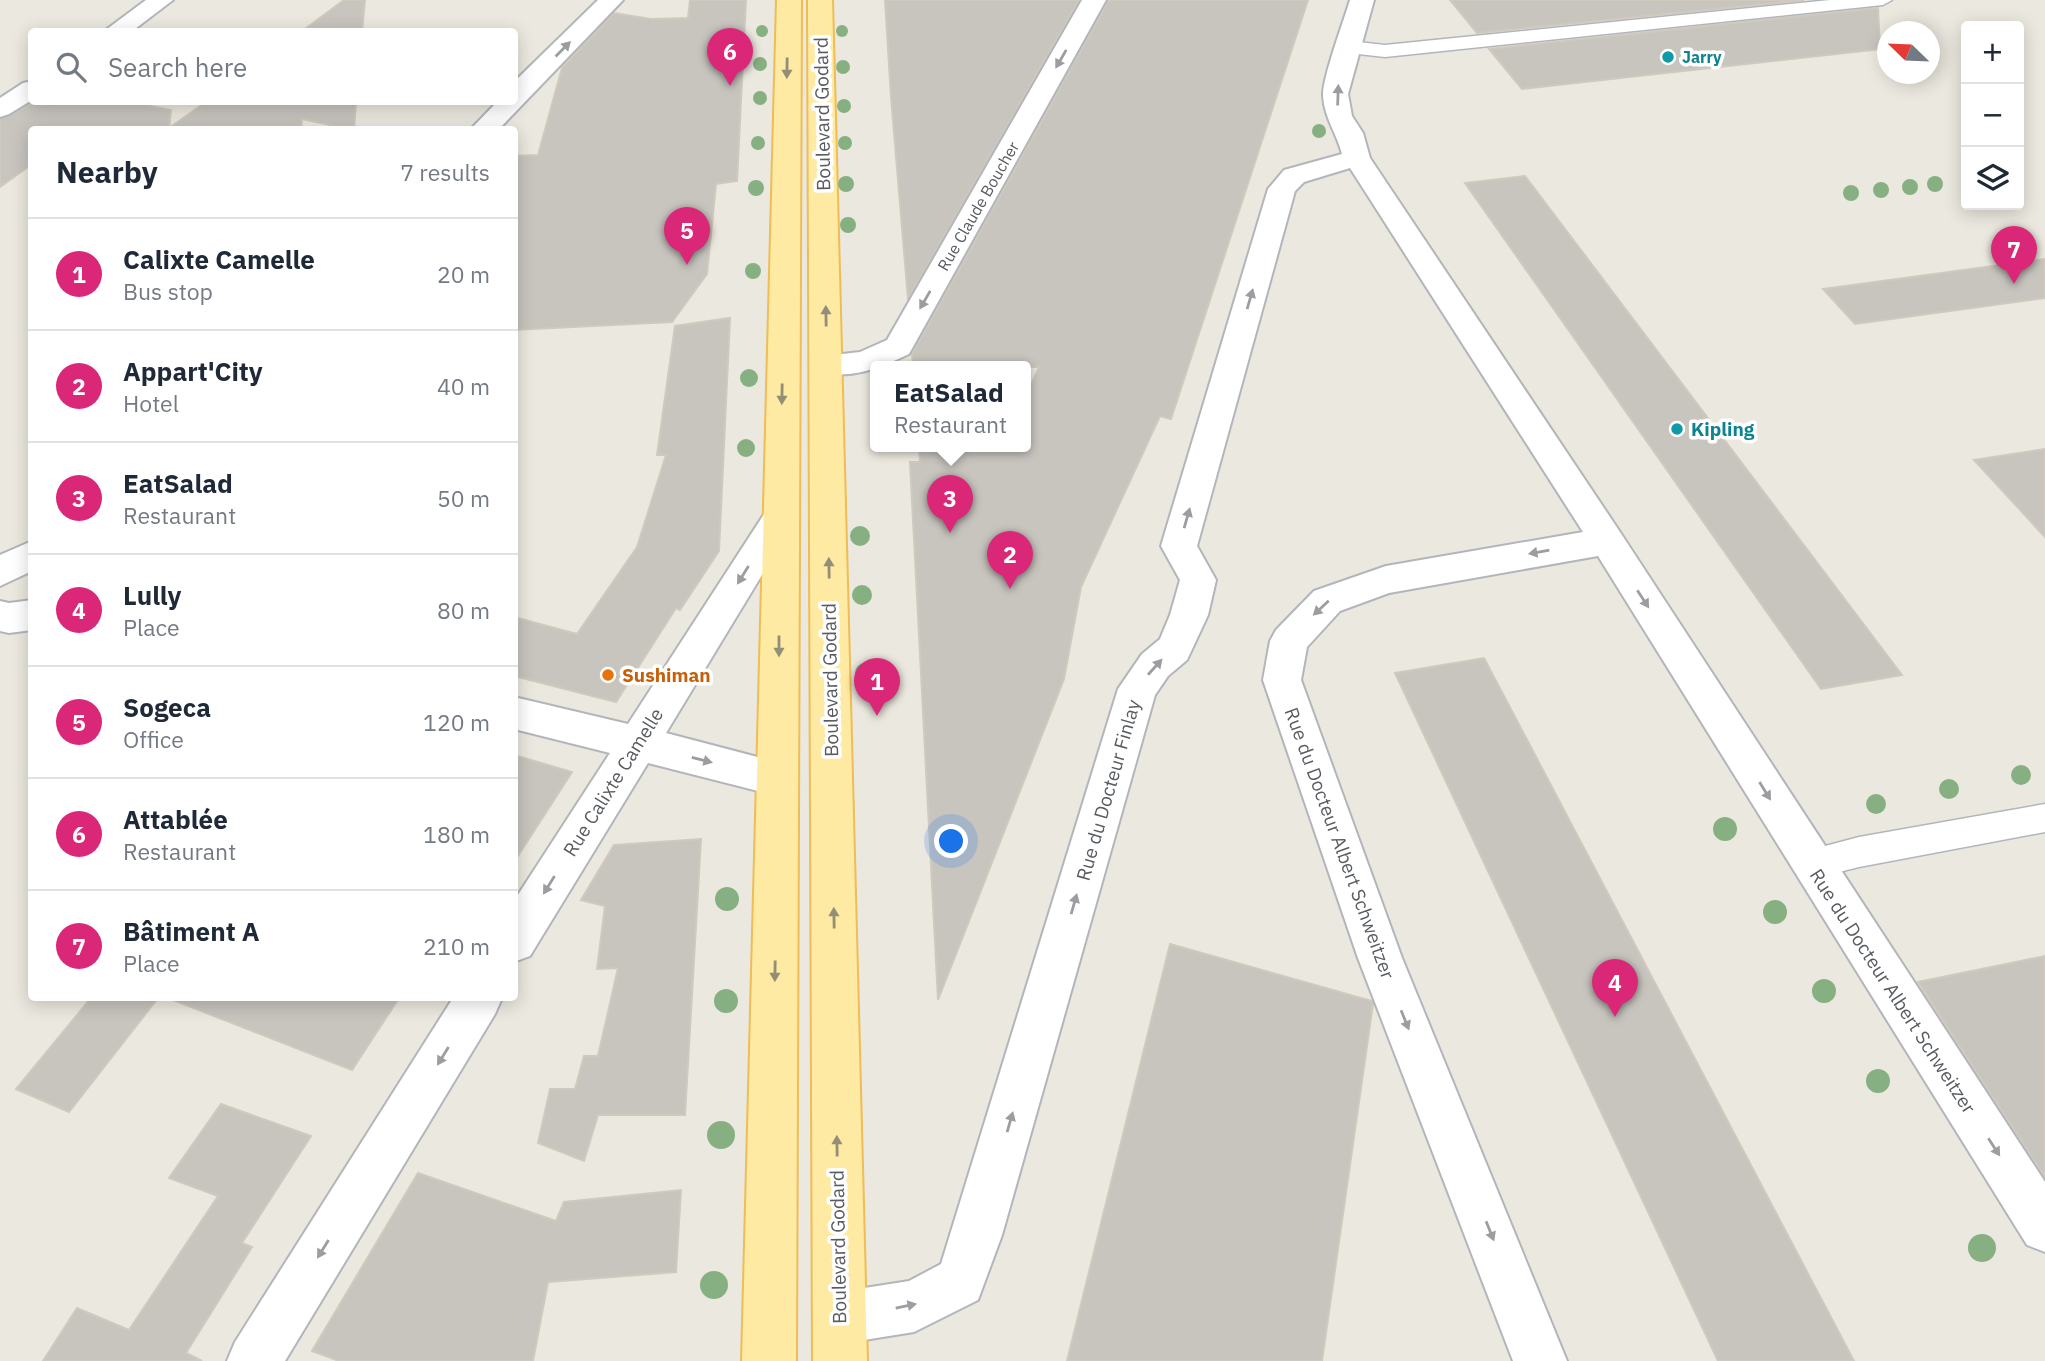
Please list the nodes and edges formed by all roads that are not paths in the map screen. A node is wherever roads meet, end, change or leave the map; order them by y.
1 (161, 0) edge
2 (611, 0) edge
3 (789, 0) edge
4 (820, 0) edge
5 (1094, 0) edge
6 (1362, 0) edge
7 (1883, 0) edge
8 (121, 28) edge
9 (1349, 47) junction
10 (28, 91) edge
11 (518, 93) edge
12 (507, 105) edge
13 (0, 109) edge
14 (487, 126) edge
15 (1366, 171) junction
16 (827, 364) junction
17 (780, 517) junction
18 (1607, 541) junction
19 (28, 556) edge
20 (0, 572) edge
21 (0, 616) edge
22 (28, 616) edge
23 (518, 714) edge
24 (636, 744) junction
25 (778, 778) junction
26 (2045, 818) edge
27 (1811, 864) junction
28 (518, 935) edge
29 (477, 1001) edge
30 (2045, 1227) edge
31 (839, 1340) edge
32 (254, 1361) edge
33 (769, 1361) edge
34 (1540, 1361) edge

1 - 8 street
11 -> 2 street
3 -> 17 main road, Boulevard Godard
16 -> 4 main road, Boulevard Godard
5 -> 16 street, Rue Claude Boucher
6 - 9 street
7 - 9 lane
15 -> 9 street
10 - 13 street
12 - 14 street
15 - 18 street, Rue du Docteur Albert Schweitzer
31 -> 15 street, Rue du Docteur Finlay
31 -> 16 main road, Boulevard Godard
17 -> 24 street, Rue Calixte Camelle
17 -> 25 main road, Boulevard Godard
18 -> 27 street, Rue du Docteur Albert Schweitzer
18 -> 34 street, Rue du Docteur Albert Schweitzer
19 - 20 street
21 - 22 street
23 - 24 street
24 -> 25 street
24 -> 28 street, Rue Calixte Camelle
25 -> 33 main road, Boulevard Godard
26 - 27 lane
27 -> 30 street, Rue du Docteur Albert Schweitzer
29 -> 32 street

